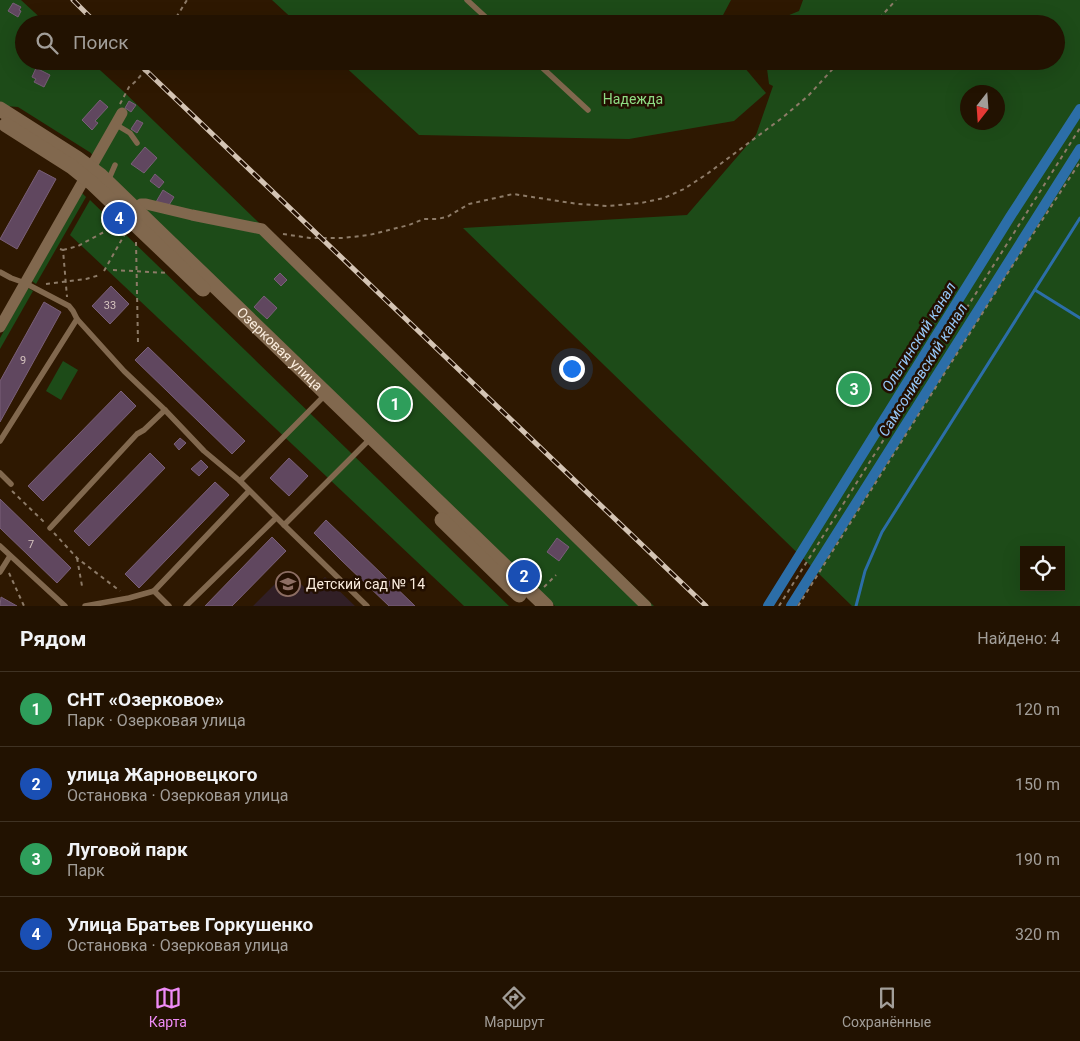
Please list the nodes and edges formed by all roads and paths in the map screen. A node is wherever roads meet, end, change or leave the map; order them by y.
1 (187, 0) edge
2 (467, 0) edge
3 (896, 0) edge
4 (178, 15) edge
5 (483, 15) edge
6 (882, 15) edge
7 (145, 70) edge
8 (545, 70) edge
9 (832, 70) edge
10 (0, 109) edge
11 (588, 110) dead end
12 (122, 113) joint
13 (0, 121) edge
14 (115, 124) junction
15 (1080, 128) edge
16 (137, 143) dead end
17 (1080, 162) edge
18 (115, 165) dead end
19 (88, 172) junction
20 (107, 182) junction
21 (135, 209) junction
22 (119, 224) dead end
23 (262, 229) junction
24 (126, 231) dead end
25 (136, 240) dead end
26 (113, 270) dead end
27 (136, 271) junction
28 (0, 272) edge
29 (104, 272) dead end
30 (170, 274) dead end
31 (100, 276) dead end
32 (66, 281) junction
33 (25, 283) junction
34 (36, 289) junction
35 (69, 306) junction
36 (77, 319) junction
37 (0, 327) edge
38 (138, 343) dead end
39 (323, 398) junction
40 (165, 410) junction
41 (0, 441) edge
42 (368, 441) junction
43 (0, 472) edge
44 (240, 481) junction
45 (11, 484) joint
46 (249, 491) junction
47 (276, 518) junction
48 (284, 525) junction
49 (50, 528) junction
50 (0, 546) edge
51 (10, 556) junction
52 (77, 558) junction
53 (5, 564) junction
54 (0, 572) edge
55 (556, 574) dead end
56 (82, 586) dead end
57 (541, 590) dead end
58 (154, 591) junction
59 (129, 598) junction
60 (24, 606) edge
61 (65, 606) edge
62 (85, 606) edge
63 (169, 606) edge
64 (186, 606) edge
65 (367, 606) edge
66 (531, 606) edge
67 (546, 606) edge
68 (646, 606) edge
69 (779, 606) edge
70 (798, 606) edge

1 - 4 path
2 - 5 lane
3 - 6 path
7 - 12 path
8 - 11 lane
9 - 23 path
10 - 19 street, Озерковая улица
12 - 14 street
13 - 19 street, Озерковая улица
14 - 16 lane
14 - 19 street
15 - 69 path
17 - 70 path
18 - 20 lane
19 - 20 street, Озерковая улица
19 - 33 street
19 - 39 street, Озерковая улица
20 - 21 street, Озерковая улица
21 - 23 street
21 - 39 street, Озерковая улица
22 - 32 path
23 - 68 street
24 - 29 path
25 - 27 path
26 - 27 path
27 - 30 path
27 - 38 path
28 - 33 lane
31 - 32 path
32 - 34 path
32 - 35 path
33 - 34 lane
33 - 37 street
34 - 35 lane
35 - 36 lane
36 - 40 lane
36 - 41 lane
39 - 42 street, Озерковая улица
39 - 44 lane
40 - 44 lane
40 - 49 lane
42 - 48 lane
42 - 66 street, Озерковая улица
42 - 67 street, Озерковая улица
43 - 45 lane
44 - 46 lane
45 - 49 path
46 - 47 lane
46 - 58 lane
47 - 48 lane
47 - 64 lane
48 - 65 lane
49 - 52 path
50 - 51 lane
51 - 53 lane
51 - 61 lane
52 - 56 path
52 - 59 path
53 - 54 lane
53 - 60 path
55 - 57 path
58 - 59 lane
58 - 63 lane
59 - 62 lane

